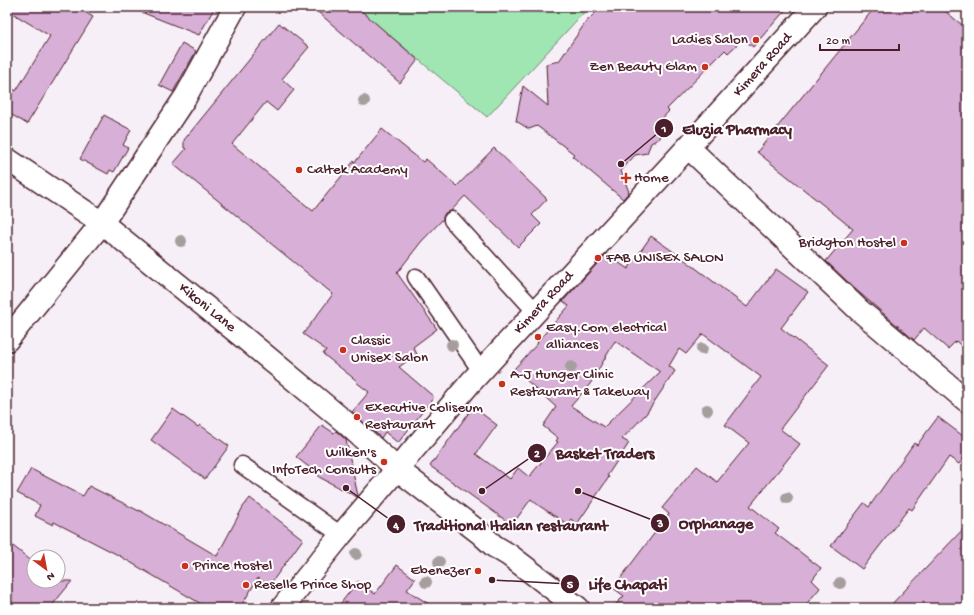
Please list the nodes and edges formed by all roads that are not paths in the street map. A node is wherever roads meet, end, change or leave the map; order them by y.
1 (235, 7) edge
2 (815, 7) edge
3 (688, 147) junction
4 (7, 159) edge
5 (452, 220) dead end
6 (102, 223) junction
7 (416, 276) dead end
8 (536, 312) junction
9 (7, 340) edge
10 (481, 371) junction
11 (967, 401) edge
12 (242, 465) dead end
13 (397, 469) junction
14 (341, 535) junction
15 (282, 608) edge
16 (578, 608) edge

1 - 6 street
2 - 3 street, Kimera Road
3 - 8 street, Kimera Road
3 - 11 street
4 - 6 street, Kikoni Lane
5 - 8 lane
6 - 9 street
6 - 13 street, Kikoni Lane
7 - 10 lane
8 - 10 street, Kimera Road
10 - 13 street, Kimera Road
12 - 14 lane
13 - 14 street, Kimera Road
13 - 16 street, Kikoni Lane
14 - 15 street, Kimera Road

